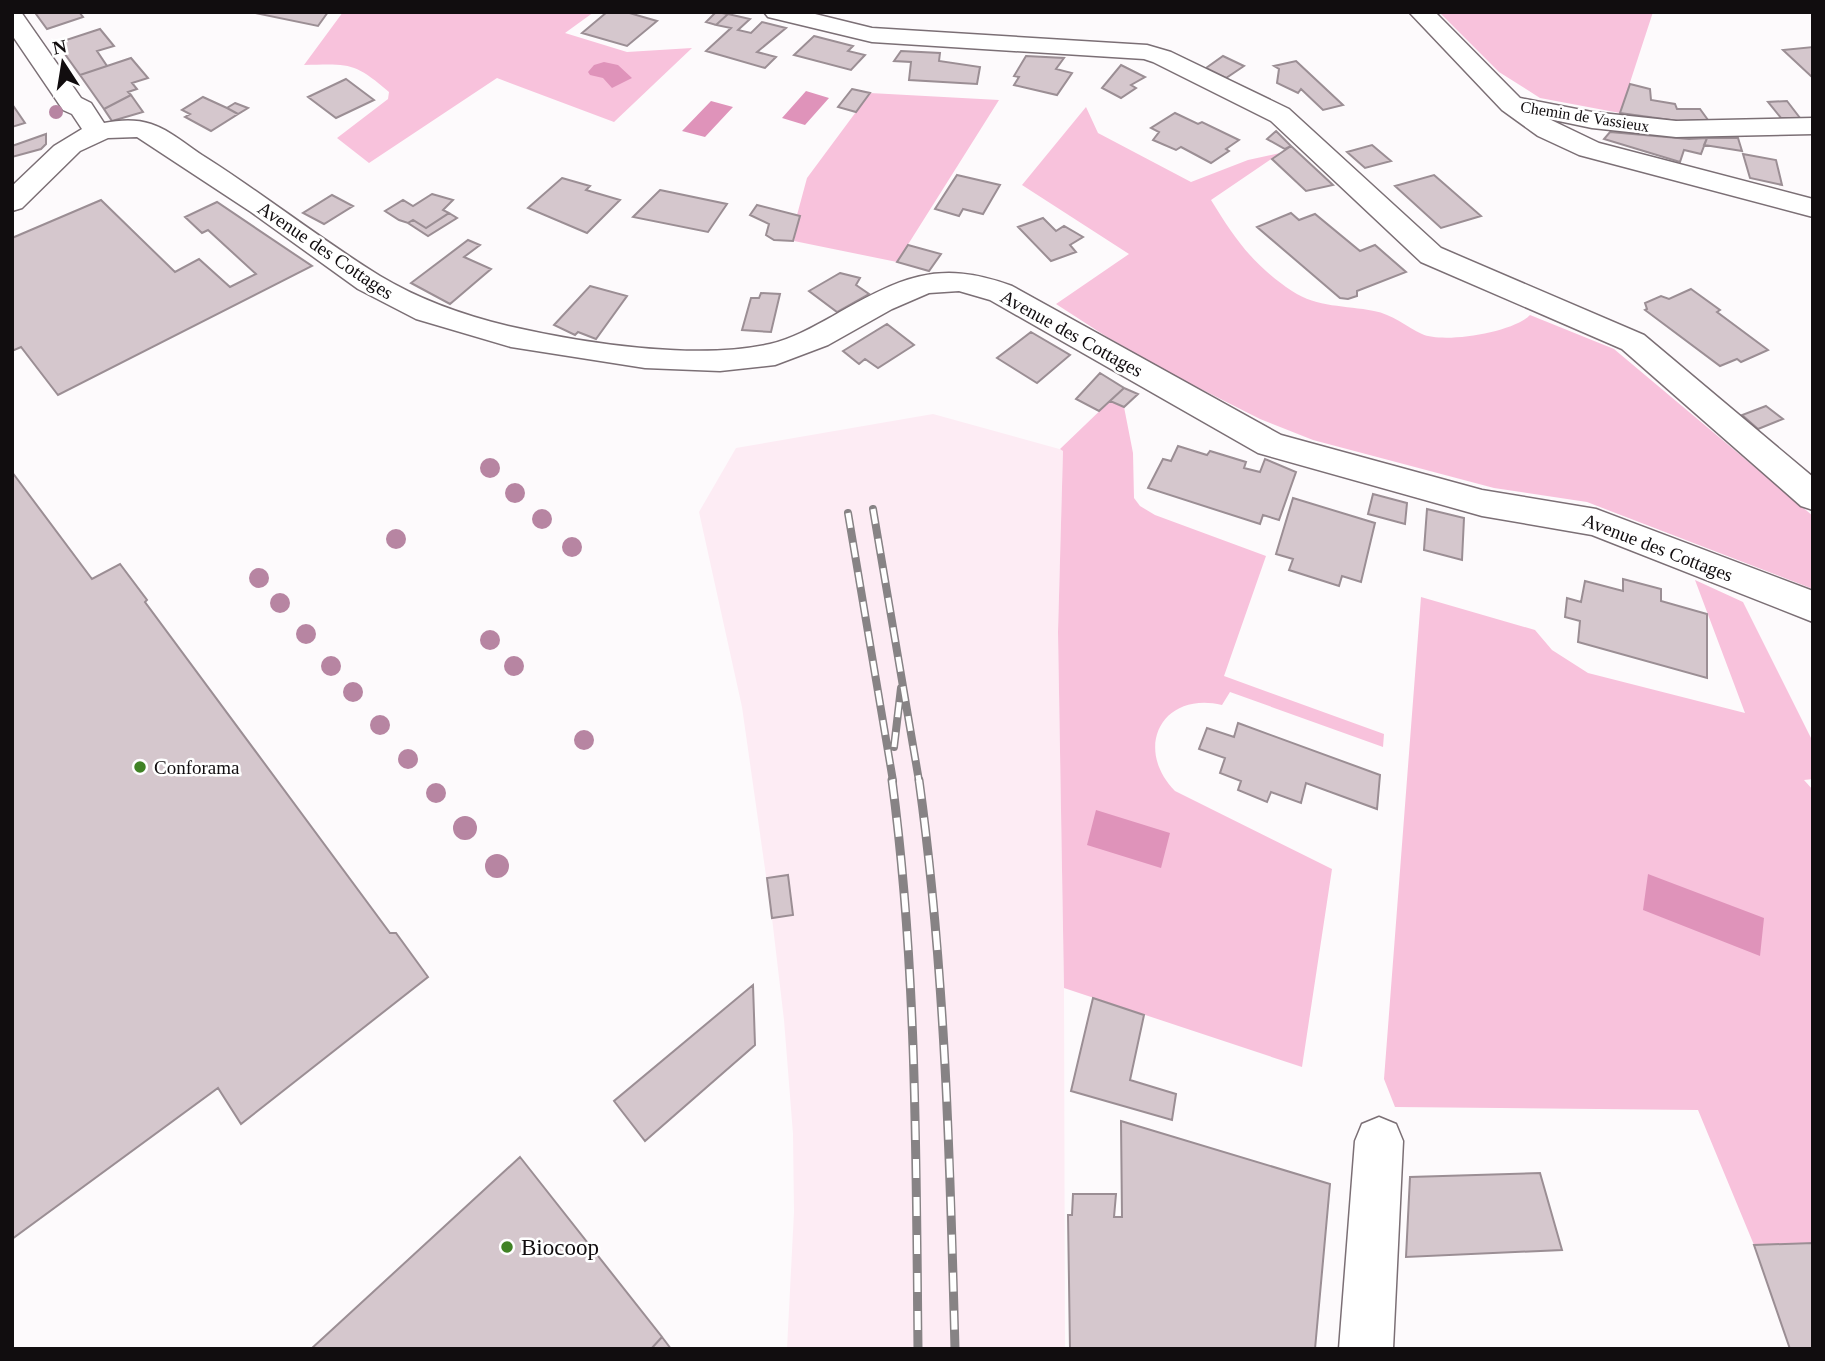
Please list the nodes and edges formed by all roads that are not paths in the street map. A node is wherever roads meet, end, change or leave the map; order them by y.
1 (776, 12) edge
2 (1421, 12) edge
3 (12, 17) edge
4 (1511, 104) junction
5 (1813, 126) edge
6 (98, 134) junction
7 (12, 202) edge
8 (1813, 208) edge
9 (1813, 497) edge
10 (1813, 607) edge
11 (1379, 1142) dead end
12 (1366, 1349) edge

1 - 9 street
2 - 4 street
3 - 6 street
4 - 5 street, Chemin de Vassieux
4 - 8 street, Chemin de Vassieux
6 - 7 street, Avenue des Cottages
6 - 10 street, Avenue des Cottages
11 - 12 street

